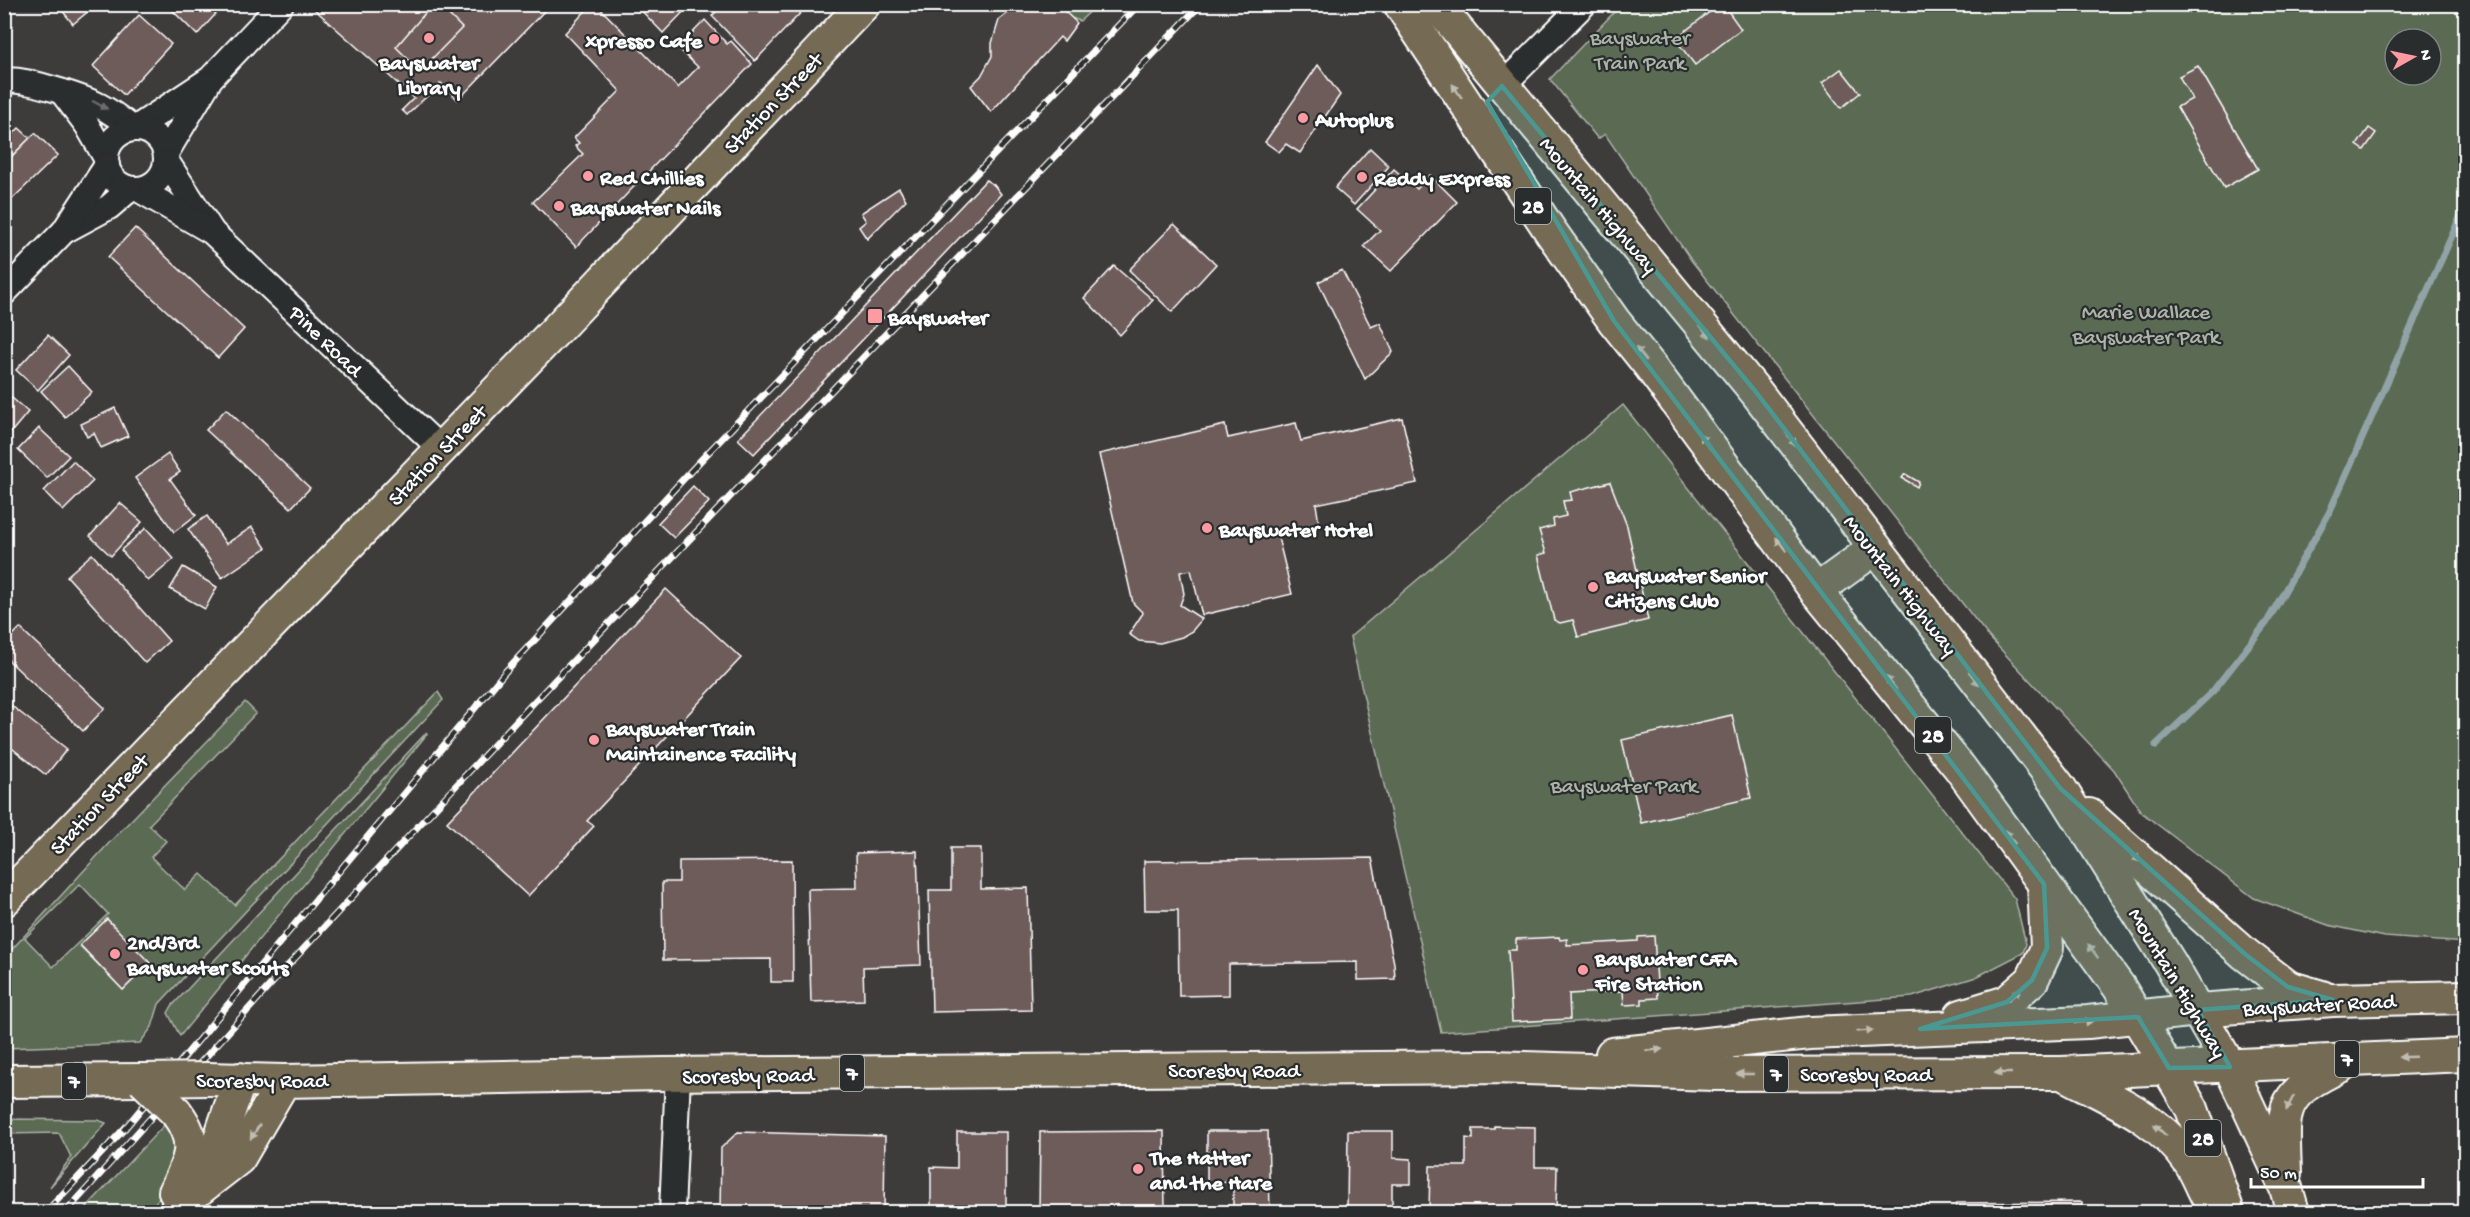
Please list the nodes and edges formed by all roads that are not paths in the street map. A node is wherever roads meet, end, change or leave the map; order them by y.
1 (281, 4) edge
2 (864, 4) edge
3 (1400, 4) edge
4 (1436, 4) edge
5 (1584, 4) edge
6 (210, 79) junction
7 (4, 80) edge
8 (1502, 86) junction
9 (62, 92) junction
10 (134, 128) junction
11 (166, 157) junction
12 (106, 161) junction
13 (134, 189) junction
14 (64, 231) junction
15 (212, 232) junction
16 (4, 293) edge
17 (1614, 321) junction
18 (441, 449) junction
19 (1874, 549) junction
20 (1816, 591) junction
21 (2060, 788) junction
22 (2044, 884) junction
23 (4, 900) edge
24 (2466, 997) edge
25 (2333, 1000) junction
26 (2198, 1010) junction
27 (2138, 1017) junction
28 (1920, 1029) junction
29 (2466, 1055) edge
30 (2354, 1059) junction
31 (2229, 1066) junction
32 (1491, 1067) junction
33 (2169, 1068) junction
34 (2061, 1072) junction
35 (678, 1074) junction
36 (240, 1079) junction
37 (143, 1080) junction
38 (284, 1081) junction
39 (4, 1082) edge
40 (2289, 1200) edge
41 (184, 1203) edge
42 (166, 1212) edge
43 (672, 1212) edge
44 (2215, 1212) edge
45 (2228, 1212) edge

1 - 6 street
2 - 18 main road, Station Street
17 -> 3 main road, Mountain Highway / 28
4 - 8 main road, Mountain Highway / 28
5 - 8 street
6 - 10 street
6 - 11 street
7 - 9 street
8 - 17 main road
8 -> 19 main road, Mountain Highway / 28
9 -> 10 street
9 - 12 street
10 - 11 street
10 - 12 street
11 - 13 street
11 - 15 street, Pine Road
12 - 13 street
12 - 14 street
13 - 14 street
13 - 15 street, Pine Road
14 - 16 street
15 - 18 street, Pine Road
20 -> 17 main road, Mountain Highway / 28
18 - 23 main road, Station Street
19 - 20 main road
19 -> 21 main road, Mountain Highway / 28
22 -> 20 main road, Mountain Highway / 28
21 -> 25 main road
21 - 26 main road, Mountain Highway / 28
27 -> 22 main road, Mountain Highway / 28
28 -> 22 main road
24 - 25 main road, Bayswater Road / 7
25 - 26 main road, Bayswater Road / 7
26 - 27 main road, Bayswater Road / 7
26 - 31 main road, Mountain Highway / 28
28 -> 27 main road, Scoresby Road / 7
27 - 33 main road, Mountain Highway / 28
32 -> 28 main road, Scoresby Road / 7
29 -> 30 main road, 7
30 - 31 main road, 7
30 -> 40 main road
31 - 33 main road, 7
31 - 40 main road, Mountain Highway / 28
34 -> 32 main road, Scoresby Road / 7
32 - 35 main road, Scoresby Road / 7
33 - 34 main road, Scoresby Road / 7
33 - 45 main road, Mountain Highway / 28
44 -> 34 main road
35 - 38 main road, Scoresby Road / 7
35 - 43 street
36 - 37 main road, Scoresby Road / 7, bridge
36 - 38 main road, Scoresby Road / 7
36 - 41 main road
37 - 39 main road, Scoresby Road / 7
37 - 42 main road, bridge
38 -> 41 main road

